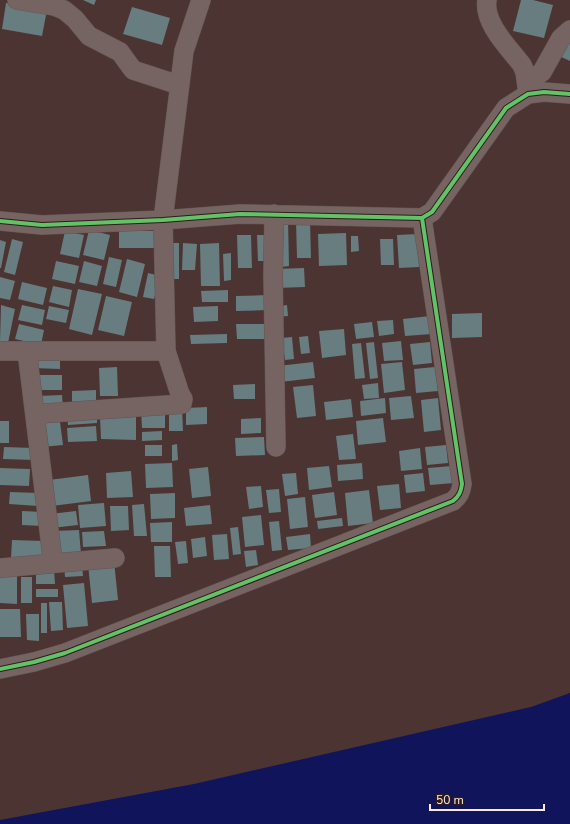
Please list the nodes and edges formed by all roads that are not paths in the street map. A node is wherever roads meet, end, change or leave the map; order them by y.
1 (16, 0) edge
2 (201, 0) edge
3 (487, 0) edge
4 (570, 30) edge
5 (179, 85) junction
6 (528, 88) junction
7 (570, 94) edge
8 (274, 214) junction
9 (422, 218) junction
10 (163, 220) junction
11 (0, 221) edge
12 (0, 351) edge
13 (27, 351) junction
14 (166, 351) junction
15 (35, 414) junction
16 (276, 447) dead end
17 (116, 558) dead end
18 (53, 563) junction
19 (0, 568) edge
20 (0, 669) edge

1 - 5 street
2 - 5 street
3 - 6 street
4 - 6 street
5 - 10 street
6 - 7 street
6 - 9 street
8 - 9 street
8 - 10 street
8 - 16 street
9 - 20 street
10 - 11 street
10 - 14 street
12 - 13 street
13 - 14 street
13 - 15 street
14 - 15 street
15 - 18 street
17 - 18 street
18 - 19 street

